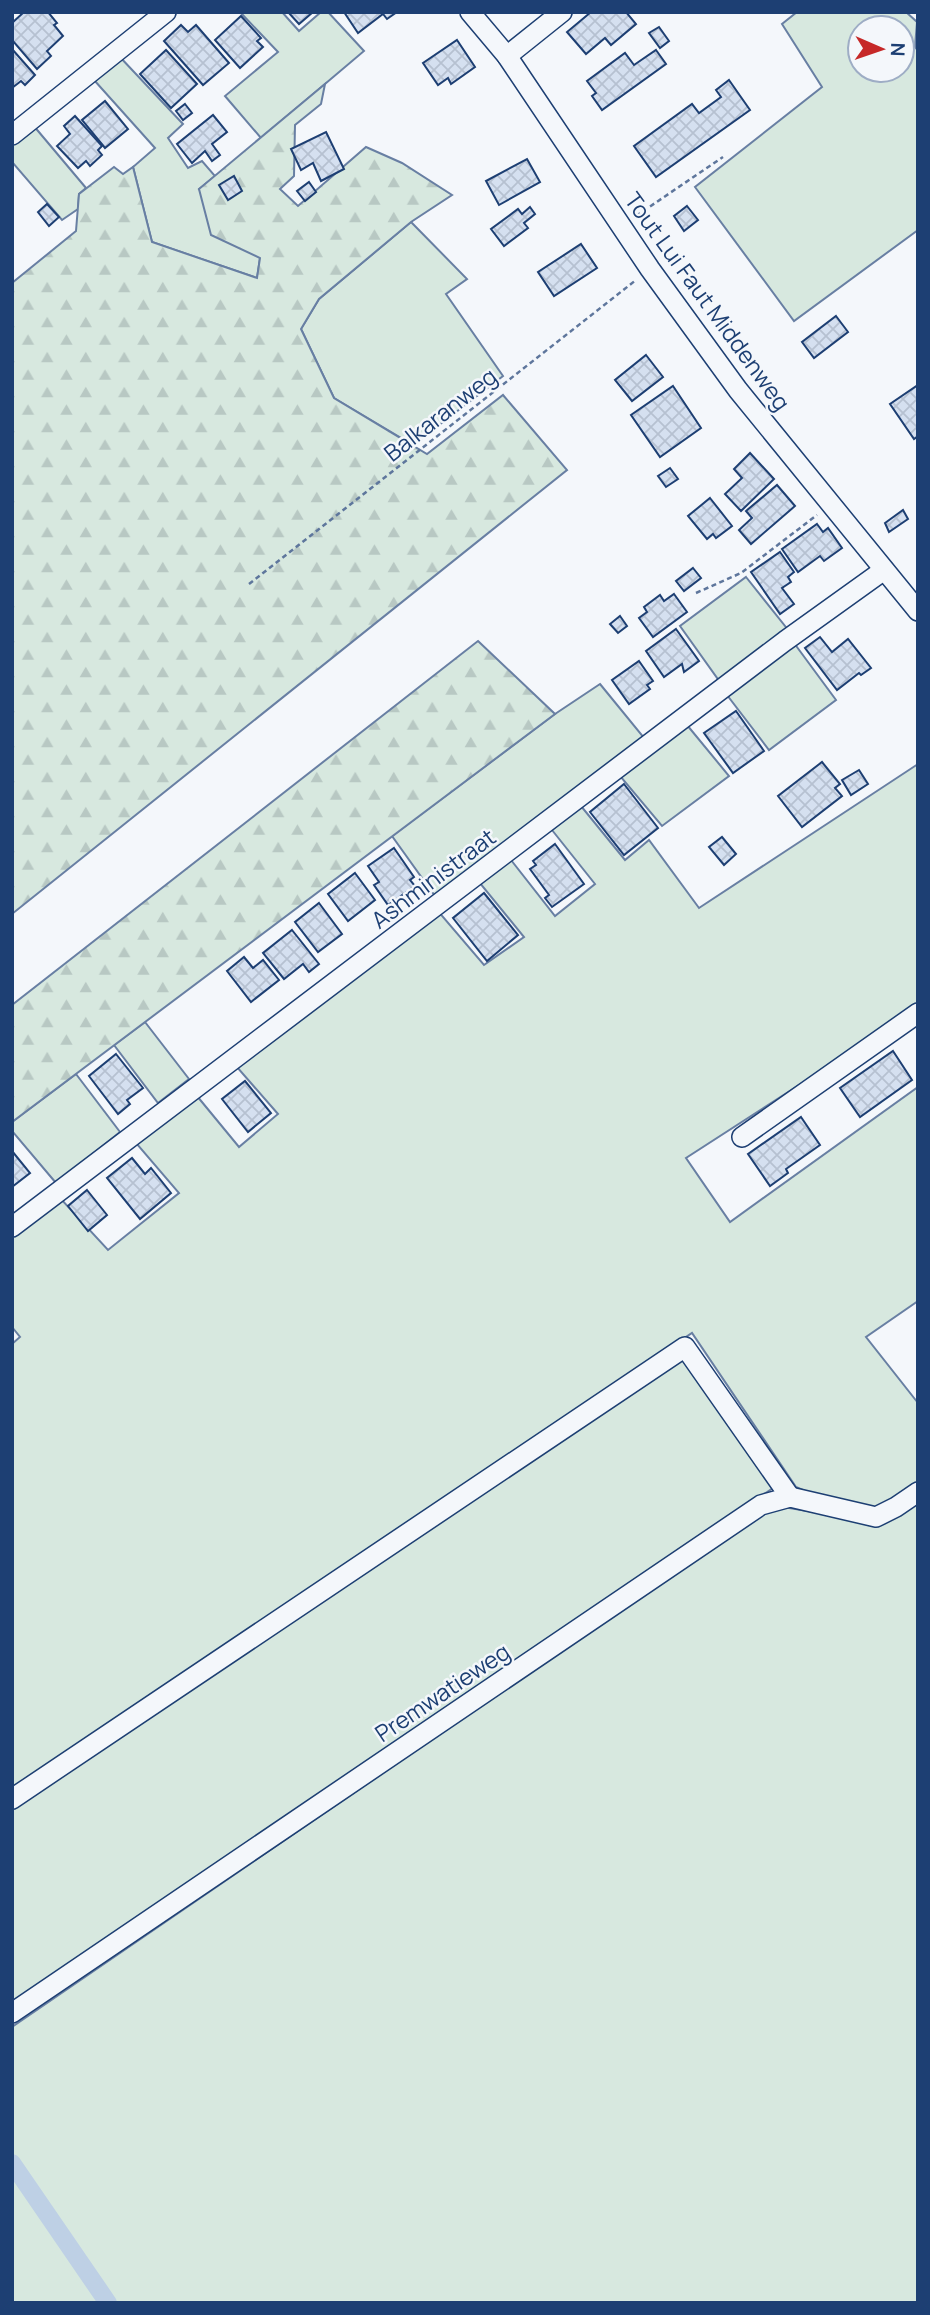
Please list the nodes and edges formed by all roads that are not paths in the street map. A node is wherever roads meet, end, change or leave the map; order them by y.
1 (166, 12) edge
2 (470, 12) edge
3 (562, 12) edge
4 (507, 56) junction
5 (12, 135) edge
6 (884, 570) junction
7 (918, 611) edge
8 (918, 1013) edge
9 (742, 1137) dead end
10 (12, 1227) edge
11 (918, 1492) edge
12 (790, 1497) junction
13 (12, 1798) edge
14 (12, 2013) edge

1 - 5 street
2 - 4 street, Tout Lui Faut Middenweg
3 - 4 street
4 - 6 street, Tout Lui Faut Middenweg
6 - 7 street, Tout Lui Faut Middenweg
6 - 10 street, Ashministraat
8 - 9 street
11 - 12 street
12 - 13 street
12 - 14 street, Premwatieweg

